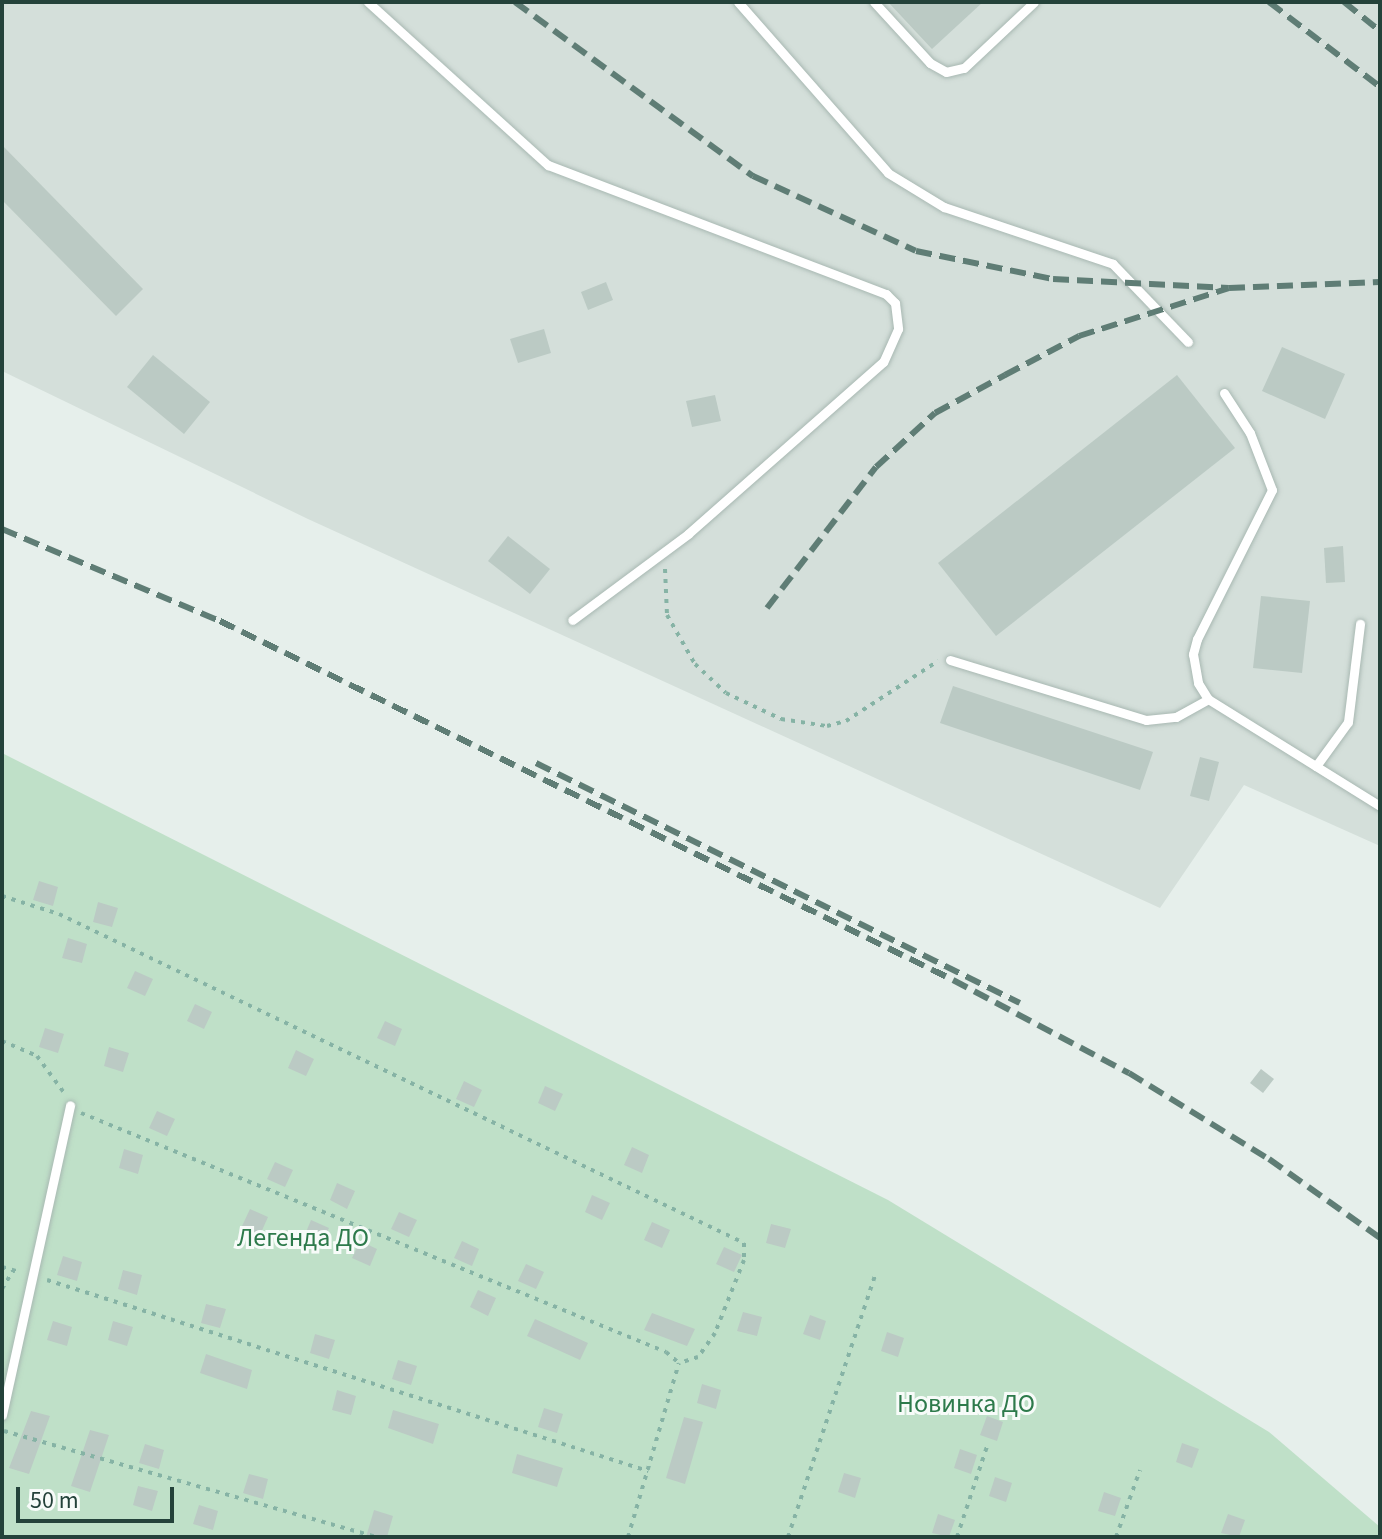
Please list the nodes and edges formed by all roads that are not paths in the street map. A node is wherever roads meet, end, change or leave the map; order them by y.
1 (368, 2) edge
2 (738, 2) edge
3 (874, 2) edge
4 (1034, 2) edge
5 (1188, 342) dead end
6 (1224, 393) dead end
7 (572, 620) dead end
8 (1360, 624) dead end
9 (950, 660) road end
10 (1208, 699) junction
11 (1316, 766) junction
12 (1380, 806) edge
13 (70, 1105) road end
14 (2, 1415) edge

1 - 7 lane
2 - 5 lane
3 - 4 lane
6 - 10 lane
8 - 11 lane
9 - 10 lane
10 - 11 lane
11 - 12 lane
13 - 14 lane

